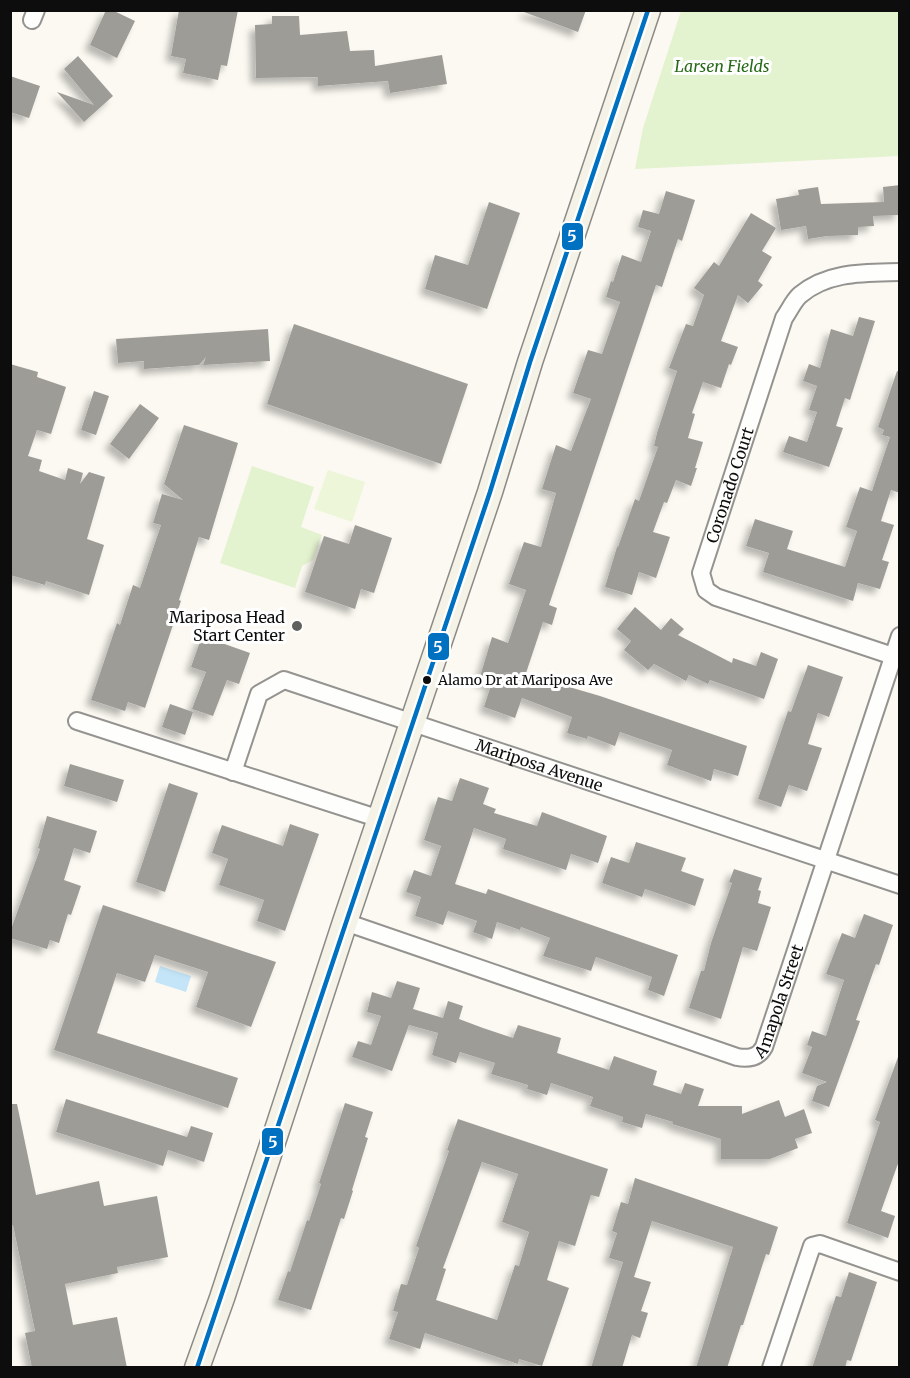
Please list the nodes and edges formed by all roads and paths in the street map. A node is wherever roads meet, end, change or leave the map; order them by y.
1 (648, 10) edge
2 (900, 272) edge
3 (900, 636) edge
4 (892, 656) junction
5 (77, 722) dead end
6 (412, 723) junction
7 (234, 772) junction
8 (380, 819) junction
9 (826, 859) junction
10 (900, 885) edge
11 (345, 922) junction
12 (900, 1272) edge
13 (197, 1368) edge
14 (771, 1368) edge

1 - 6 main road
2 - 4 street, Coronado Court
3 - 4 street, Amapola Street
4 - 9 street, Amapola Street
5 - 7 street
6 - 7 street, Mariposa Avenue
6 - 8 main road
6 - 9 street, Mariposa Avenue
7 - 8 street
8 - 11 main road
9 - 10 street, Mariposa Avenue
9 - 11 street, Amapola Street
11 - 13 main road
12 - 14 street

